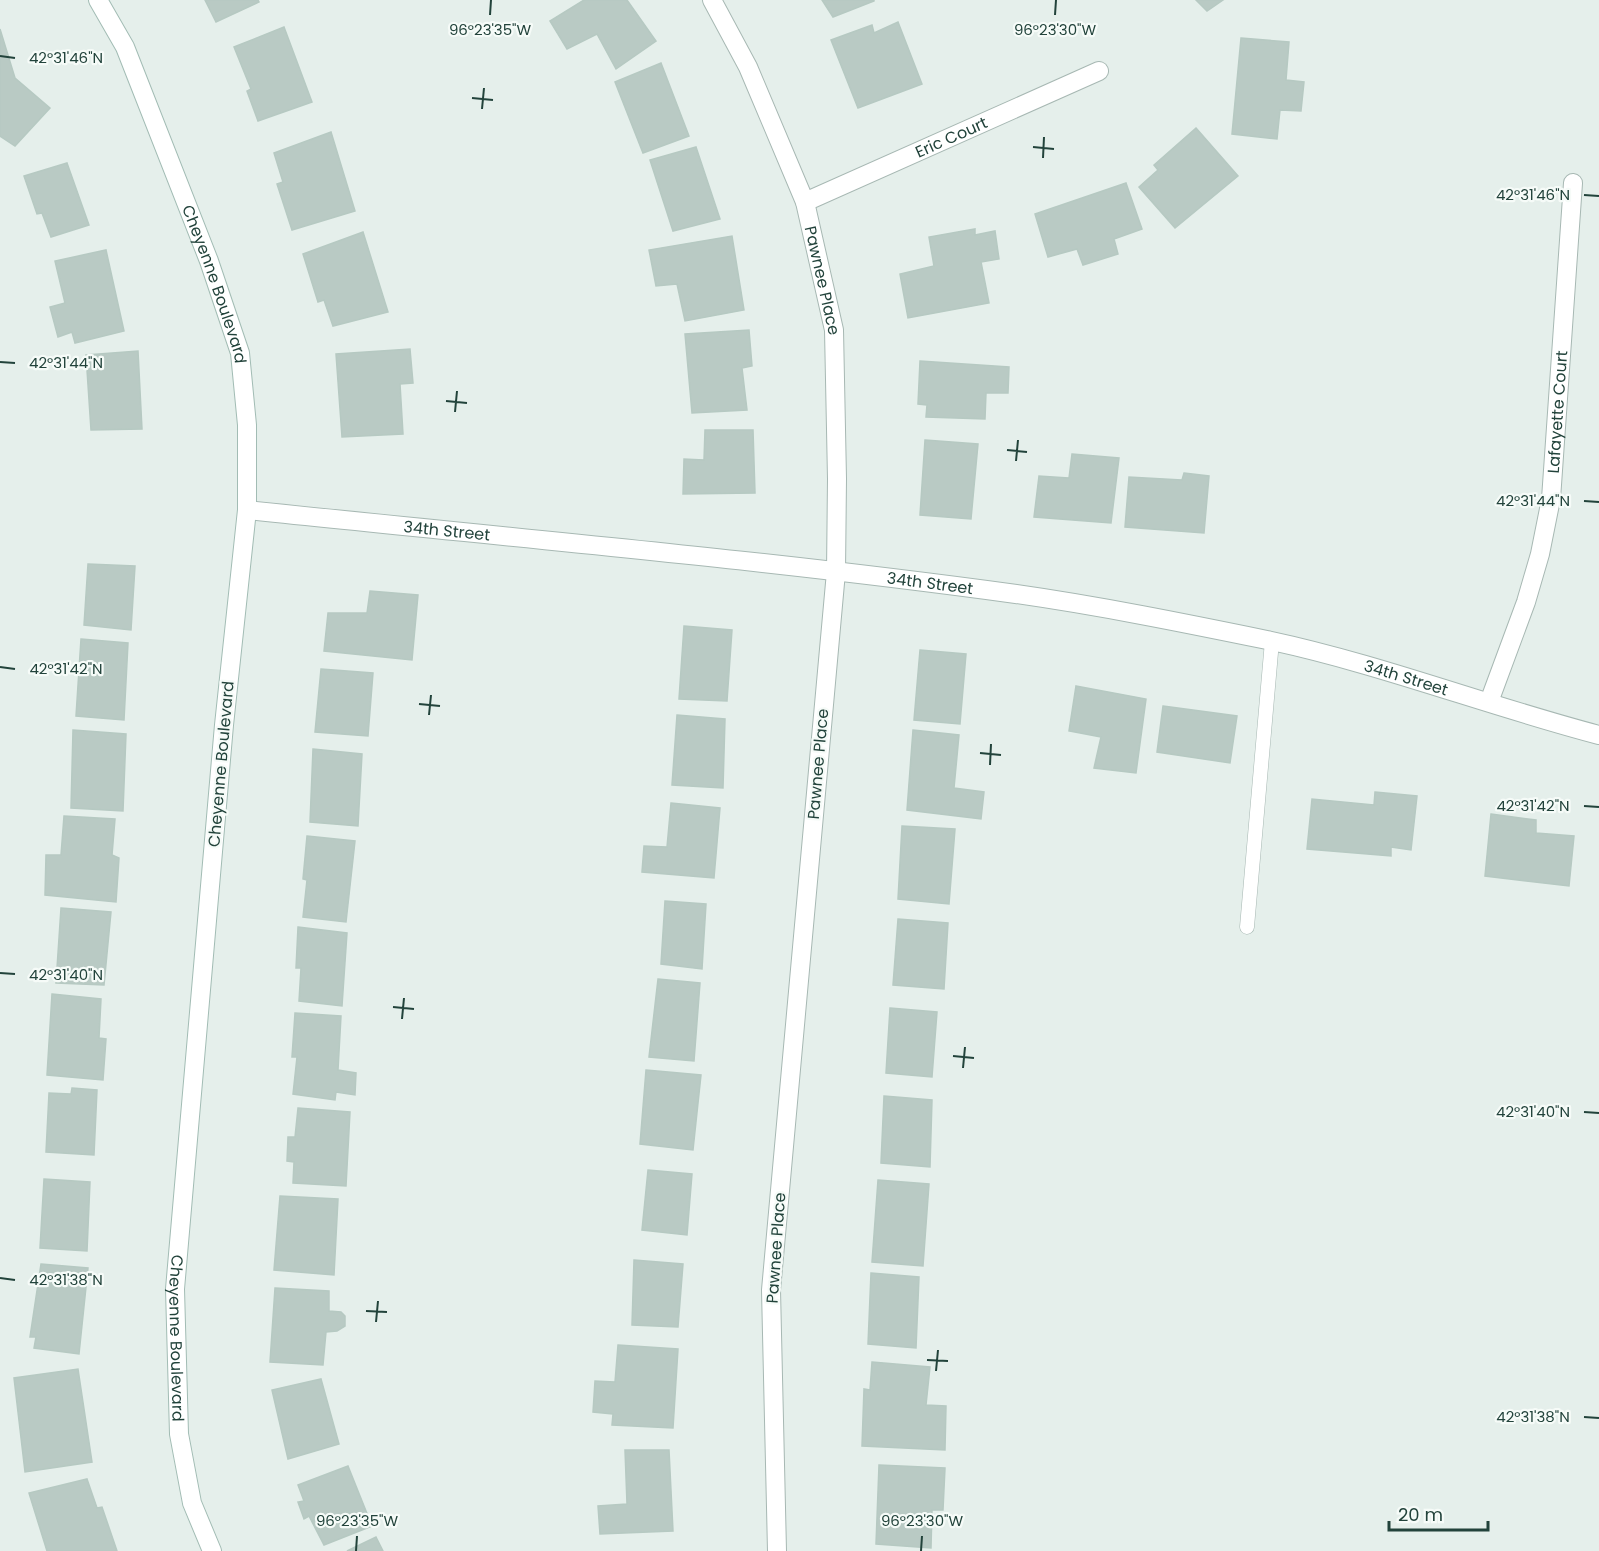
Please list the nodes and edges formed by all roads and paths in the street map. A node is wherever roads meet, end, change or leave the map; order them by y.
1 (98, 0) edge
2 (712, 0) edge
3 (1099, 71) dead end
4 (1573, 183) dead end
5 (805, 202) junction
6 (247, 510) junction
7 (836, 572) junction
8 (1272, 641) junction
9 (1489, 702) junction
10 (1599, 735) edge
11 (1247, 927) dead end
12 (212, 1551) edge
13 (777, 1551) edge

1 - 6 street, Cheyenne Boulevard
2 - 5 street, Pawnee Place
3 - 5 street, Eric Court
4 - 9 street, Lafayette Court
5 - 7 street, Pawnee Place
6 - 7 street, 34th Street
6 - 12 street, Cheyenne Boulevard
7 - 8 street, 34th Street
7 - 13 street, Pawnee Place
8 - 9 street, 34th Street
8 - 11 lane
9 - 10 street, 34th Street

